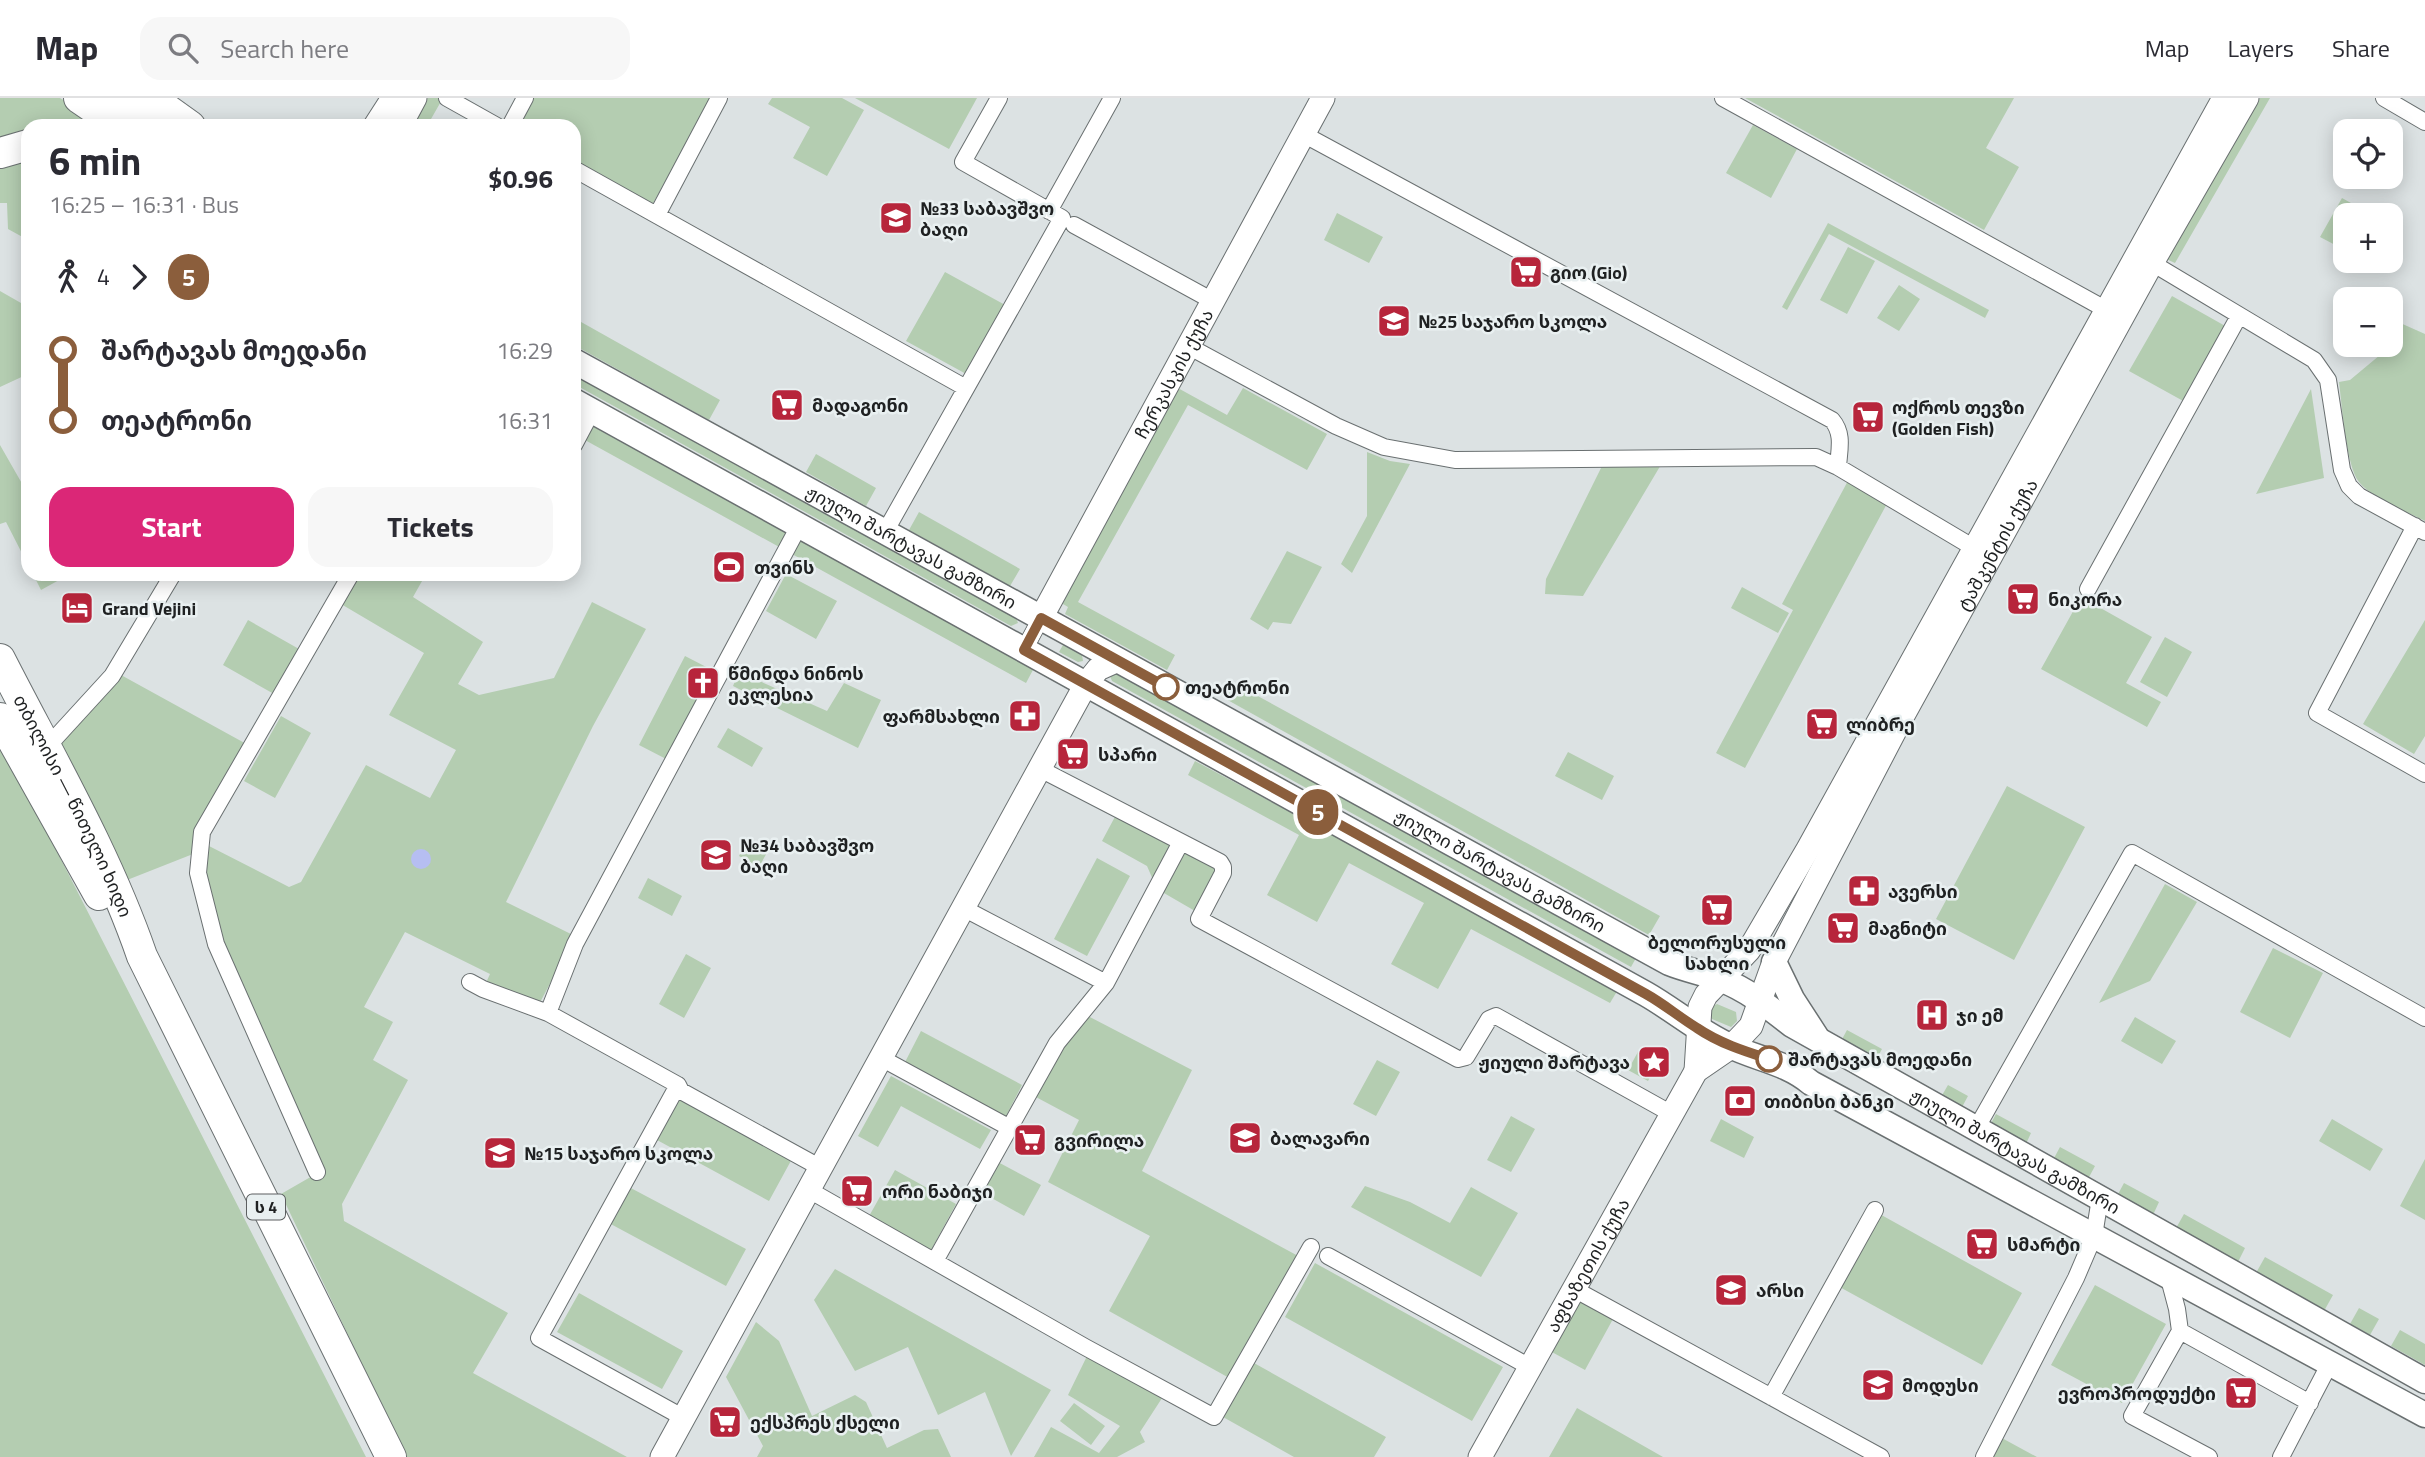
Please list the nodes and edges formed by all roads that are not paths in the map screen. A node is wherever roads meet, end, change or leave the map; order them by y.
1 (79, 98) edge
2 (110, 98) edge
3 (393, 98) edge
4 (415, 98) edge
5 (447, 98) edge
6 (525, 98) edge
7 (719, 98) edge
8 (999, 98) edge
9 (1112, 98) edge
10 (1323, 98) edge
11 (1723, 98) edge
12 (2224, 98) edge
13 (2247, 98) edge
14 (2384, 98) edge
15 (174, 118) edge
16 (110, 119) edge
17 (380, 119) edge
18 (404, 119) edge
19 (484, 119) edge
20 (514, 119) edge
21 (2425, 122) edge
22 (1303, 134) junction
23 (21, 147) edge
24 (0, 153) edge
25 (581, 173) edge
26 (1049, 211) junction
27 (657, 215) junction
28 (1074, 225) dead end
29 (2152, 263) junction
30 (1213, 301) junction
31 (2105, 309) junction
32 (2239, 316) junction
33 (1188, 346) junction
34 (581, 365) edge
35 (966, 388) junction
36 (583, 406) edge
37 (1838, 467) junction
38 (799, 526) junction
39 (2420, 529) edge
40 (885, 532) junction
41 (1982, 552) junction
42 (169, 581) edge
43 (347, 581) edge
44 (2088, 589) dead end
45 (1041, 618) junction
46 (1085, 642) junction
47 (1024, 650) junction
48 (0, 659) edge
49 (1118, 660) junction
50 (1086, 684) junction
51 (3, 728) edge
52 (47, 747) junction
53 (1040, 769) junction
54 (2425, 774) edge
55 (1181, 842) junction
56 (963, 908) junction
57 (142, 956) junction
58 (1774, 962) junction
59 (1721, 980) junction
60 (470, 982) dead end
61 (1106, 983) junction
62 (1759, 999) junction
63 (548, 1013) junction
64 (2425, 1018) edge
65 (1698, 1029) junction
66 (1818, 1040) junction
67 (1731, 1047) junction
68 (881, 1058) junction
69 (1696, 1071) junction
70 (678, 1085) junction
71 (1672, 1114) junction
72 (1010, 1128) junction
73 (1976, 1129) junction
74 (821, 1167) junction
75 (317, 1172) dead end
76 (809, 1189) junction
77 (2100, 1198) junction
78 (1875, 1210) dead end
79 (2094, 1236) junction
80 (1311, 1247) dead end
81 (1328, 1256) dead end
82 (935, 1261) junction
83 (2168, 1275) junction
84 (1574, 1289) junction
85 (2180, 1331) junction
86 (2330, 1363) junction
87 (1530, 1367) junction
88 (2425, 1381) edge
89 (1771, 1397) junction
90 (2309, 1403) junction
91 (2425, 1415) edge
92 (684, 1418) junction
93 (391, 1457) edge
94 (662, 1457) edge
95 (1480, 1457) edge
96 (1881, 1457) edge
97 (1984, 1457) edge
98 (2209, 1457) edge
99 (2281, 1457) edge

1 - 16 highway
2 - 15 highway
3 - 17 street
4 - 18 street
5 - 19 street
6 - 20 street
7 - 27 street
8 - 26 street
9 - 26 street
10 - 22 street, ჩერკასკის ქუჩა
11 - 31 street
12 - 31 street, ტაშკენტის ქუჩა
13 - 29 street, ტაშკენტის ქუჩა
14 - 21 street
22 - 30 street, ჩერკასკის ქუჩა
22 - 37 street
23 - 24 highway
25 - 27 street
26 - 35 street
27 - 35 street
28 - 30 street
29 - 32 street
29 - 41 street, ტაშკენტის ქუჩა
30 - 33 street, ჩერკასკის ქუჩა
31 - 41 street, ტაშკენტის ქუჩა
32 - 39 street
32 - 44 street
33 - 37 street
33 - 45 street, ჩერკასკის ქუჩა
34 - 40 main road, ჟიული შარტავას გამზირი
35 - 40 street
36 - 38 main road, ჟიული შარტავას გამზირი
37 - 41 street
38 - 47 main road, ჟიული შარტავას გამზირი
38 - 63 street
39 - 54 street
40 - 45 main road, ჟიული შარტავას გამზირი
41 - 58 street, ტაშკენტის ქუჩა
41 - 59 street, ტაშკენტის ქუჩა
42 - 52 street
43 - 75 street
45 - 46 main road, ჟიული შარტავას გამზირი
45 - 47 street, ჩერკასკის ქუჩა
46 - 49 main road, ჟიული შარტავას გამზირი
46 - 50 street
47 - 50 main road, ჟიული შარტავას გამზირი
48 - 52 highway, თბილისი — წითელი ხიდი / ს 4
49 - 50 street
49 - 59 main road, ჟიული შარტავას გამზირი
50 - 53 street
50 - 65 main road, ჟიული შარტავას გამზირი
51 - 57 highway, თბილისი — წითელი ხიდი / ს 4
52 - 57 highway, თბილისი — წითელი ხიდი / ს 4
53 - 55 street
53 - 56 street
55 - 61 street
55 - 71 street
56 - 61 street
56 - 68 street
57 - 93 highway, თბილისი — წითელი ხიდი / ს 4
58 - 62 street, ტაშკენტის ქუჩა
58 - 66 main road
59 - 62 main road, ჟიული შარტავას გამზირი
59 - 65 street
60 - 63 street
61 - 72 street
62 - 66 main road, ჟიული შარტავას გამზირი
62 - 67 street
63 - 70 street
64 - 73 street
65 - 67 main road, ჟიული შარტავას გამზირი
65 - 69 street, აფხაზეთის ქუჩა
66 - 73 main road, ჟიული შარტავას გამზირი
67 - 69 street, აფხაზეთის ქუჩა
67 - 79 main road, ჟიული შარტავას გამზირი
68 - 72 street
68 - 74 street
69 - 71 street, აფხაზეთის ქუჩა
70 - 74 street
70 - 92 street
71 - 84 street, აფხაზეთის ქუჩა
72 - 82 street
73 - 77 main road, ჟიული შარტავას გამზირი
74 - 76 street
76 - 82 street
76 - 92 street
77 - 79 street
77 - 88 main road, ჟიული შარტავას გამზირი
78 - 89 street
79 - 83 main road, ჟიული შარტავას გამზირი
79 - 97 street
80 - 82 street
81 - 87 street
83 - 85 street
83 - 86 main road, ჟიული შარტავას გამზირი
84 - 87 street, აფხაზეთის ქუჩა
84 - 89 street
85 - 90 street
85 - 98 street
86 - 90 street
86 - 91 main road, ჟიული შარტავას გამზირი
87 - 95 street, აფხაზეთის ქუჩა
89 - 96 street
90 - 99 street
92 - 94 street

